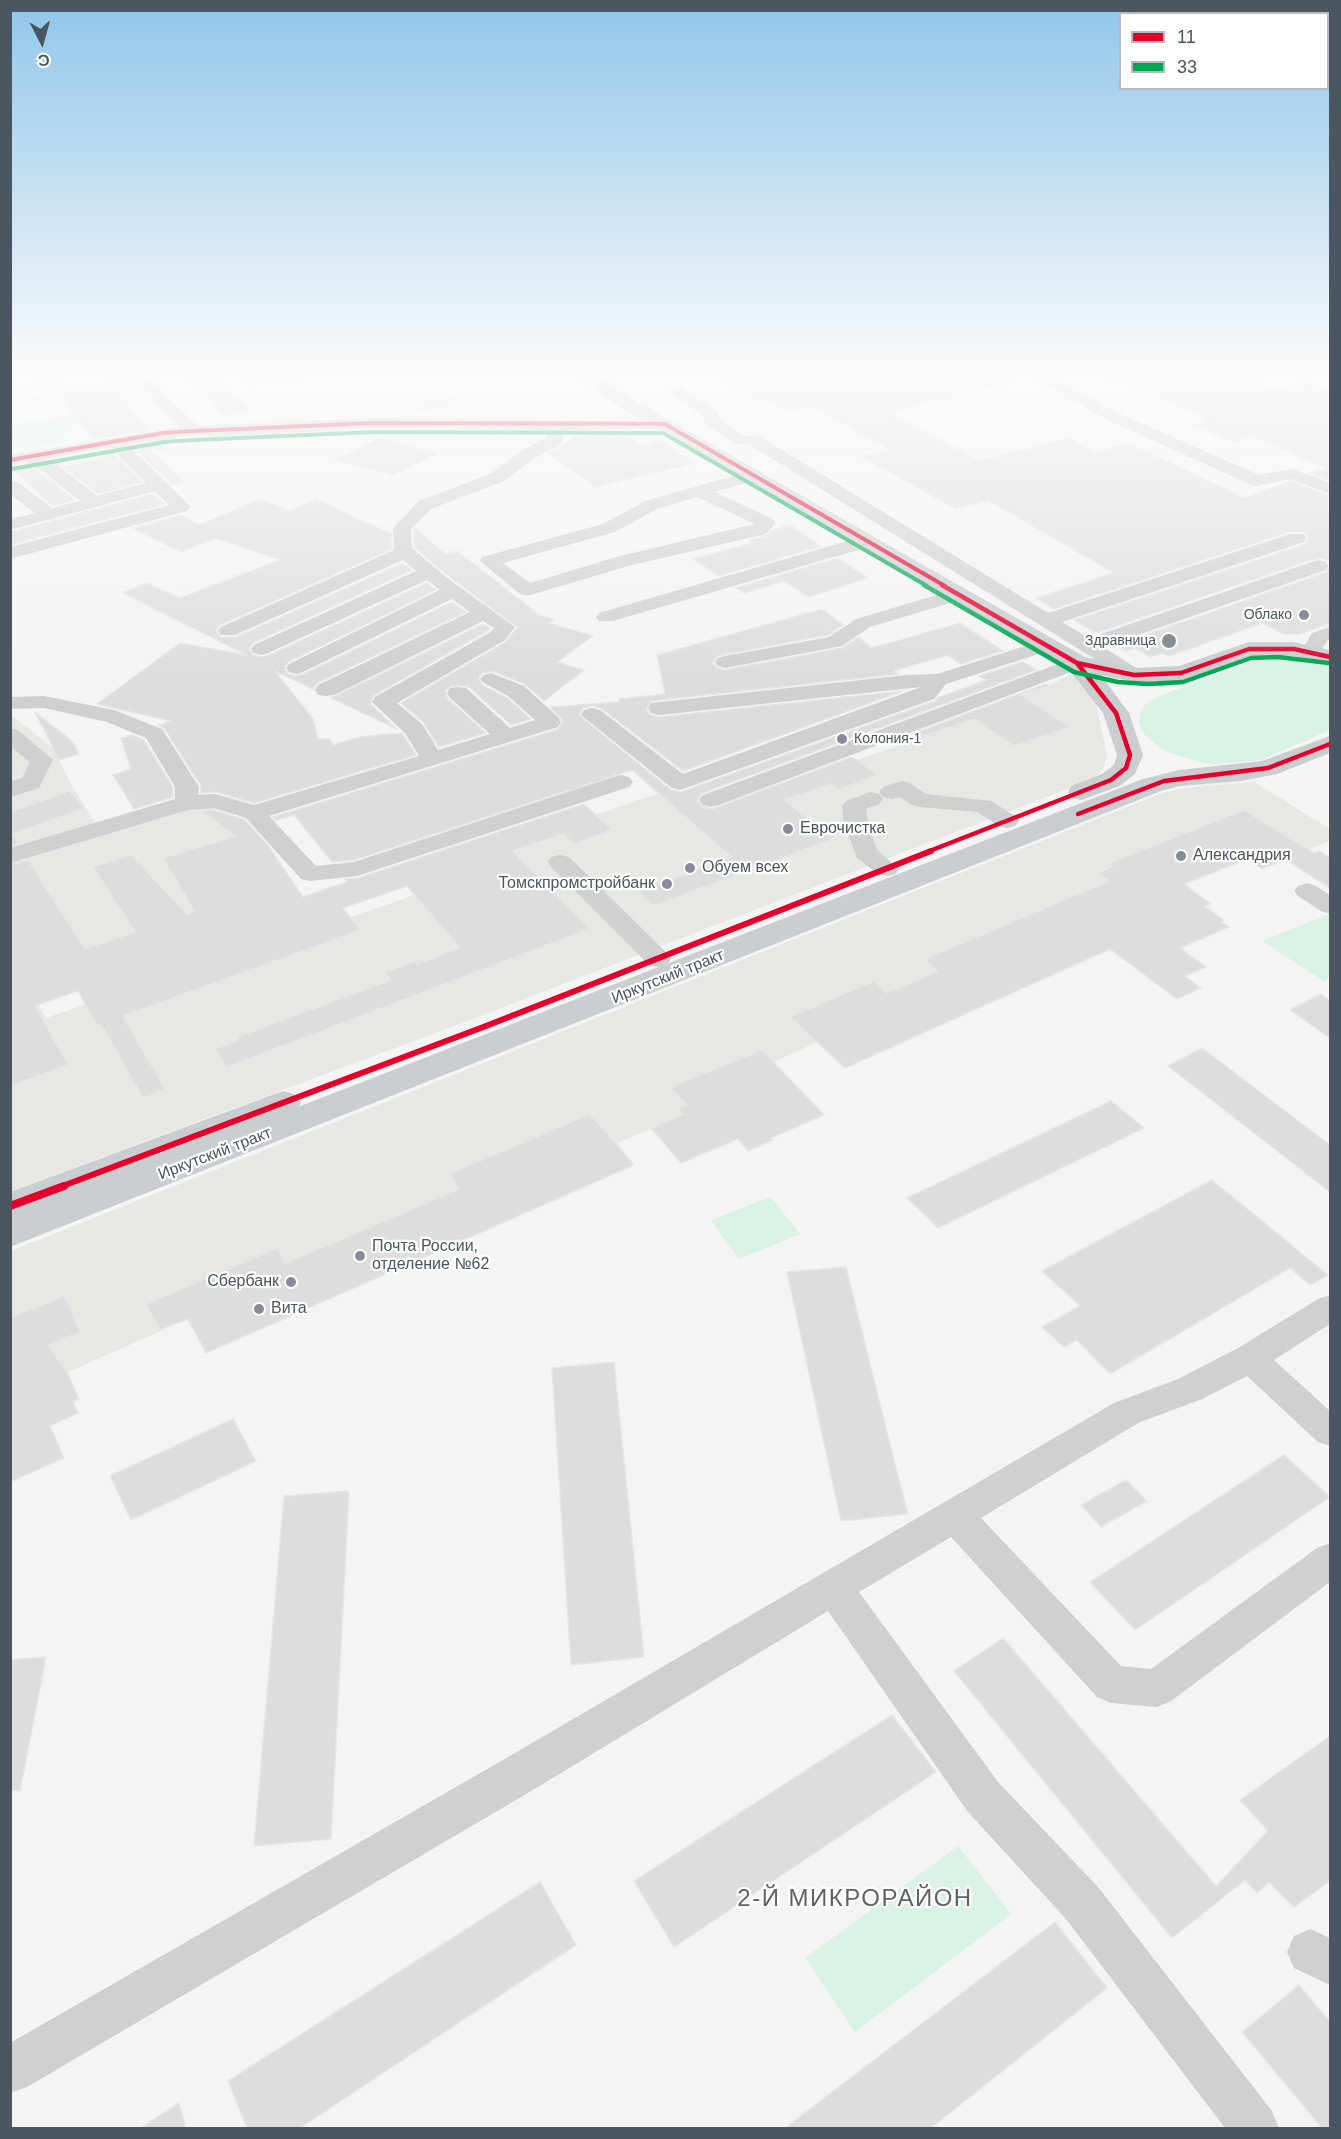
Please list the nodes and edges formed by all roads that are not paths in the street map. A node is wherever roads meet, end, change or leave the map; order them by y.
1 (57, 474) edge
2 (147, 474) edge
3 (502, 474) edge
4 (808, 474) edge
5 (1241, 474) edge
6 (754, 475) joint
7 (158, 485) junction
8 (11, 486) edge
9 (1330, 489) edge
10 (698, 491) junction
11 (93, 502) junction
12 (49, 515) junction
13 (10, 525) edge
14 (1296, 538) dead end
15 (868, 541) junction
16 (405, 552) junction
17 (10, 553) edge
18 (1319, 566) dead end
19 (429, 572) junction
20 (454, 591) junction
21 (960, 594) junction
22 (484, 612) junction
23 (606, 617) dead end
24 (1045, 621) junction
25 (228, 631) dead end
26 (1330, 633) edge
27 (1047, 645) junction
28 (261, 649) dead end
29 (1081, 654) junction
30 (1322, 654) edge
31 (725, 662) dead end
32 (296, 668) dead end
33 (1181, 673) junction
34 (491, 679) dead end
35 (939, 680) junction
36 (326, 690) dead end
37 (458, 693) dead end
38 (10, 703) edge
39 (659, 708) dead end
40 (1116, 713) junction
41 (592, 715) dead end
42 (10, 735) edge
43 (506, 736) junction
44 (1327, 749) edge
45 (432, 759) junction
46 (621, 782) dead end
47 (10, 790) edge
48 (711, 800) dead end
49 (186, 804) junction
50 (254, 813) junction
51 (1007, 821) junction
52 (10, 856) edge
53 (560, 862) dead end
54 (887, 868) junction
55 (1307, 891) dead end
56 (1330, 906) edge
57 (658, 959) junction
58 (10, 1206) edge
59 (10, 1234) edge
60 (1330, 1308) edge
61 (1250, 1358) junction
62 (1330, 1432) edge
63 (954, 1515) junction
64 (1330, 1560) edge
65 (833, 1587) junction
66 (10, 2070) edge
67 (1255, 2128) edge

1 - 11 street
2 - 7 street
3 - 16 street
4 - 24 street
5 - 9 street
6 - 10 street
6 - 15 main road
7 - 11 street
7 - 17 street
8 - 12 street
10 - 10 street
11 - 12 street
12 - 13 street
14 - 24 street
15 - 21 main road
15 - 23 street
16 - 19 street
16 - 25 street
18 - 29 street
19 - 20 street
19 - 28 street
20 - 22 street
20 - 32 street
21 - 27 main road
21 - 31 street
22 - 36 street
22 - 45 street
24 - 29 street
26 - 30 street
27 - 29 main road
27 - 35 street
29 - 33 main road
29 - 40 main road, Иркутский тракт
29 - 48 street
30 - 33 main road
33 - 40 main road
34 - 43 street
35 - 39 street
35 - 41 street
37 - 43 street
38 - 49 street
40 - 51 main road, Иркутский тракт
42 - 47 street
43 - 45 street
44 - 59 main road, Иркутский тракт
45 - 50 street
46 - 50 street
49 - 50 street
49 - 52 street
51 - 54 main road, Иркутский тракт
51 - 54 street
53 - 57 street
54 - 57 main road, Иркутский тракт
55 - 56 street
57 - 58 main road, Иркутский тракт
60 - 61 street
61 - 62 street
61 - 63 street
63 - 64 street
63 - 65 street
65 - 66 street
65 - 67 street

